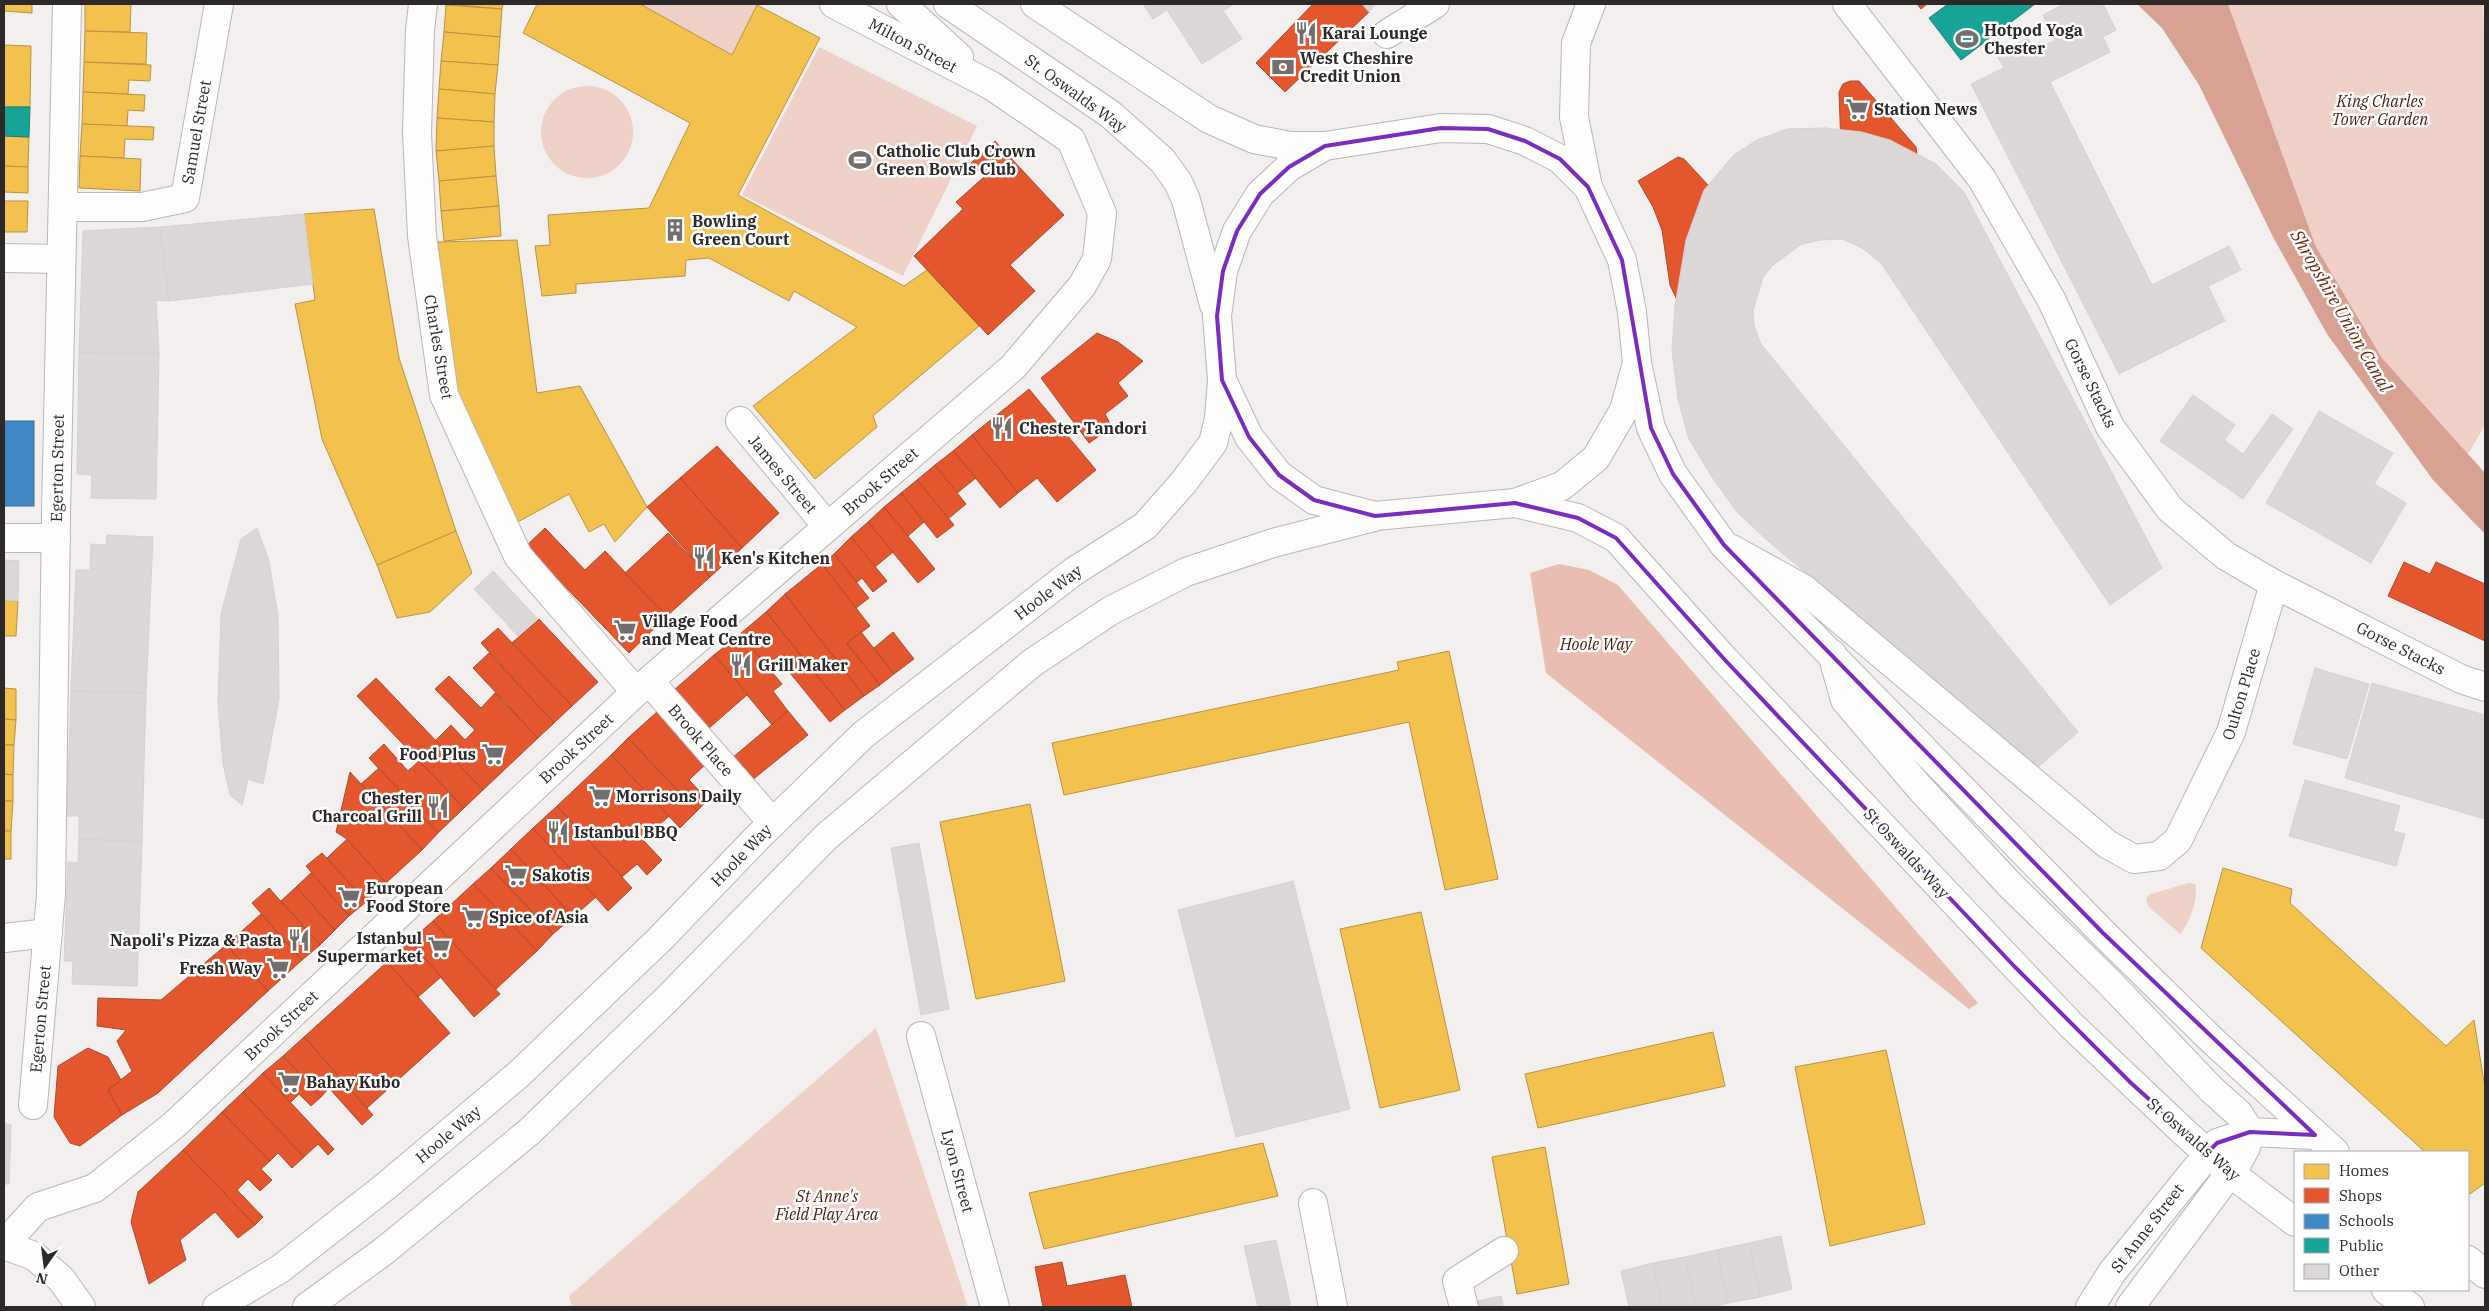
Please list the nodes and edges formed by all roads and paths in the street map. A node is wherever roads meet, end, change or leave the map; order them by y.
1 (68, 4) edge
2 (219, 4) edge
3 (423, 4) edge
4 (834, 4) edge
5 (901, 4) edge
6 (948, 4) edge
7 (1035, 4) edge
8 (1435, 4) edge
9 (1591, 4) edge
10 (1847, 4) edge
11 (1388, 34) dead end
12 (992, 86) junction
13 (1326, 146) junction
14 (1588, 187) junction
15 (63, 207) junction
16 (1102, 213) joint
17 (4, 258) edge
18 (61, 259) junction
19 (1217, 316) junction
20 (1637, 363) junction
21 (1222, 380) junction
22 (740, 421) dead end
23 (1515, 503) junction
24 (1375, 516) junction
25 (827, 526) junction
26 (4, 538) edge
27 (56, 538) junction
28 (1724, 545) junction
29 (2274, 584) junction
30 (1832, 654) junction
31 (642, 686) junction
32 (2485, 687) edge
33 (772, 822) junction
34 (48, 933) junction
35 (4, 938) edge
36 (921, 1036) dead end
37 (33, 1105) dead end
38 (2250, 1132) junction
39 (2325, 1144) edge
40 (2208, 1152) junction
41 (2229, 1172) junction
42 (1313, 1203) dead end
43 (2294, 1221) edge
44 (4, 1245) edge
45 (1504, 1251) dead end
46 (2469, 1261) edge
47 (2485, 1274) edge
48 (2387, 1291) edge
49 (82, 1307) edge
50 (217, 1307) edge
51 (307, 1307) edge
52 (995, 1307) edge
53 (1332, 1307) edge
54 (1464, 1307) edge
55 (2090, 1307) edge
56 (2130, 1307) edge
57 (2410, 1307) edge

1 - 15 main road, Egerton Street
2 - 15 main road, Samuel Street
3 - 31 main road, Charles Street
4 - 12 main road, Milton Street
5 - 12 main road, Milton Street
6 - 19 main road, St. Oswalds Way
7 - 13 main road
8 - 11 main road
9 - 14 main road
10 - 29 main road, Gorse Stacks
12 - 16 main road, Milton Street
13 - 14 main road
13 - 19 main road
14 - 20 main road
15 - 18 main road, Egerton Street
16 - 25 main road, Brook Street
17 - 18 main road
18 - 27 main road, Egerton Street
19 - 21 main road
20 - 23 main road
20 - 28 main road
21 - 24 main road
21 - 33 main road, Hoole Way
22 - 25 main road, James Street
23 - 24 main road
23 - 40 main road, St Oswalds Way
24 - 51 main road
25 - 31 main road, Brook Street
26 - 27 main road
27 - 34 main road, Egerton Street
28 - 29 main road, Oulton Place
28 - 30 main road
29 - 32 main road, Gorse Stacks
30 - 38 main road
30 - 39 main road
31 - 33 main road, Brook Place
31 - 44 main road, Brook Street
33 - 50 main road, Hoole Way
34 - 35 main road
34 - 37 main road, Egerton Street
36 - 52 main road, Lyon Street
38 - 39 main road
38 - 40 main road, St Anne Street
38 - 41 main road, St Anne Street
40 - 41 main road, St Oswalds Way
40 - 55 main road, St Anne Street
41 - 43 main road, St Oswalds Way
41 - 56 main road, St Anne Street
42 - 53 main road
44 - 49 main road
45 - 54 main road
46 - 47 main road
48 - 57 main road

